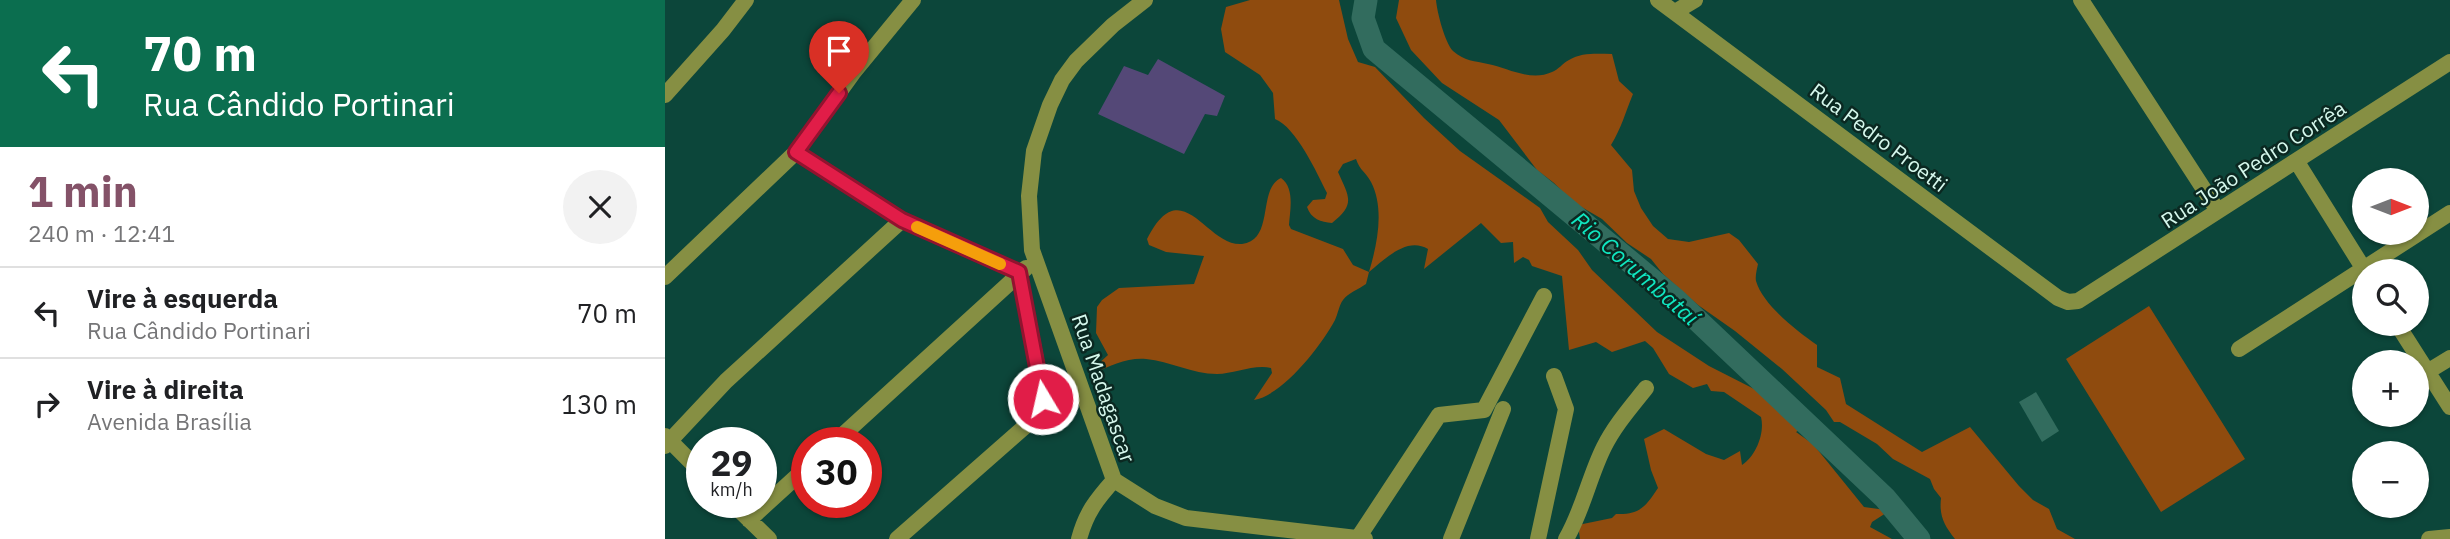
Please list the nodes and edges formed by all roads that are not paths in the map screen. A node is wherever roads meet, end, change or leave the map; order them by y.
1 (746, 0) edge
2 (913, 0) edge
3 (1145, 0) edge
4 (1658, 0) edge
5 (1695, 0) edge
6 (2081, 0) edge
7 (1675, 12) junction
8 (2450, 62) edge
9 (668, 85) edge
10 (796, 152) junction
11 (2297, 162) junction
12 (2218, 211) junction
13 (2450, 213) edge
14 (902, 220) junction
15 (2357, 259) edge
16 (2381, 259) edge
17 (1036, 261) junction
18 (1019, 272) junction
19 (665, 276) edge
20 (2352, 278) edge
21 (1544, 296) dead end
22 (2078, 301) joint
23 (2239, 349) dead end
24 (2450, 358) edge
25 (2429, 371) edge
26 (2429, 375) edge
27 (1555, 376) dead end
28 (1646, 388) dead end
29 (2450, 407) edge
30 (1503, 409) dead end
31 (851, 427) edge
32 (666, 441) edge
33 (686, 459) edge
34 (1114, 480) junction
35 (791, 482) edge
36 (749, 520) joint
37 (2450, 537) edge
38 (1358, 538) edge
39 (769, 539) edge
40 (897, 539) edge
41 (1079, 539) edge
42 (1365, 539) edge
43 (1451, 539) edge
44 (1538, 539) edge
45 (1566, 539) edge
46 (2429, 539) edge

1 - 9 street
2 - 10 street
3 - 17 street, Rua Madagascar
4 - 7 street, Rua Pedro Proetti
5 - 7 street
6 - 12 street
7 - 22 street, Rua Pedro Proetti
8 - 11 street, Rua João Pedro Corrêa
10 - 14 street
10 - 19 street
11 - 12 street, Rua João Pedro Corrêa
11 - 15 street
12 - 22 street, Rua João Pedro Corrêa
13 - 16 street
14 - 18 street
14 - 32 street
17 - 18 street
17 - 34 street, Rua Madagascar
18 - 31 street
18 - 40 street
20 - 23 street
21 - 38 street
24 - 25 street
26 - 29 street
27 - 44 street
28 - 45 street
30 - 43 street
32 - 33 street
34 - 38 street, Rua Madagascar
34 - 41 street
35 - 36 street
36 - 39 street
37 - 46 street
38 - 42 street, Rua Madagascar

